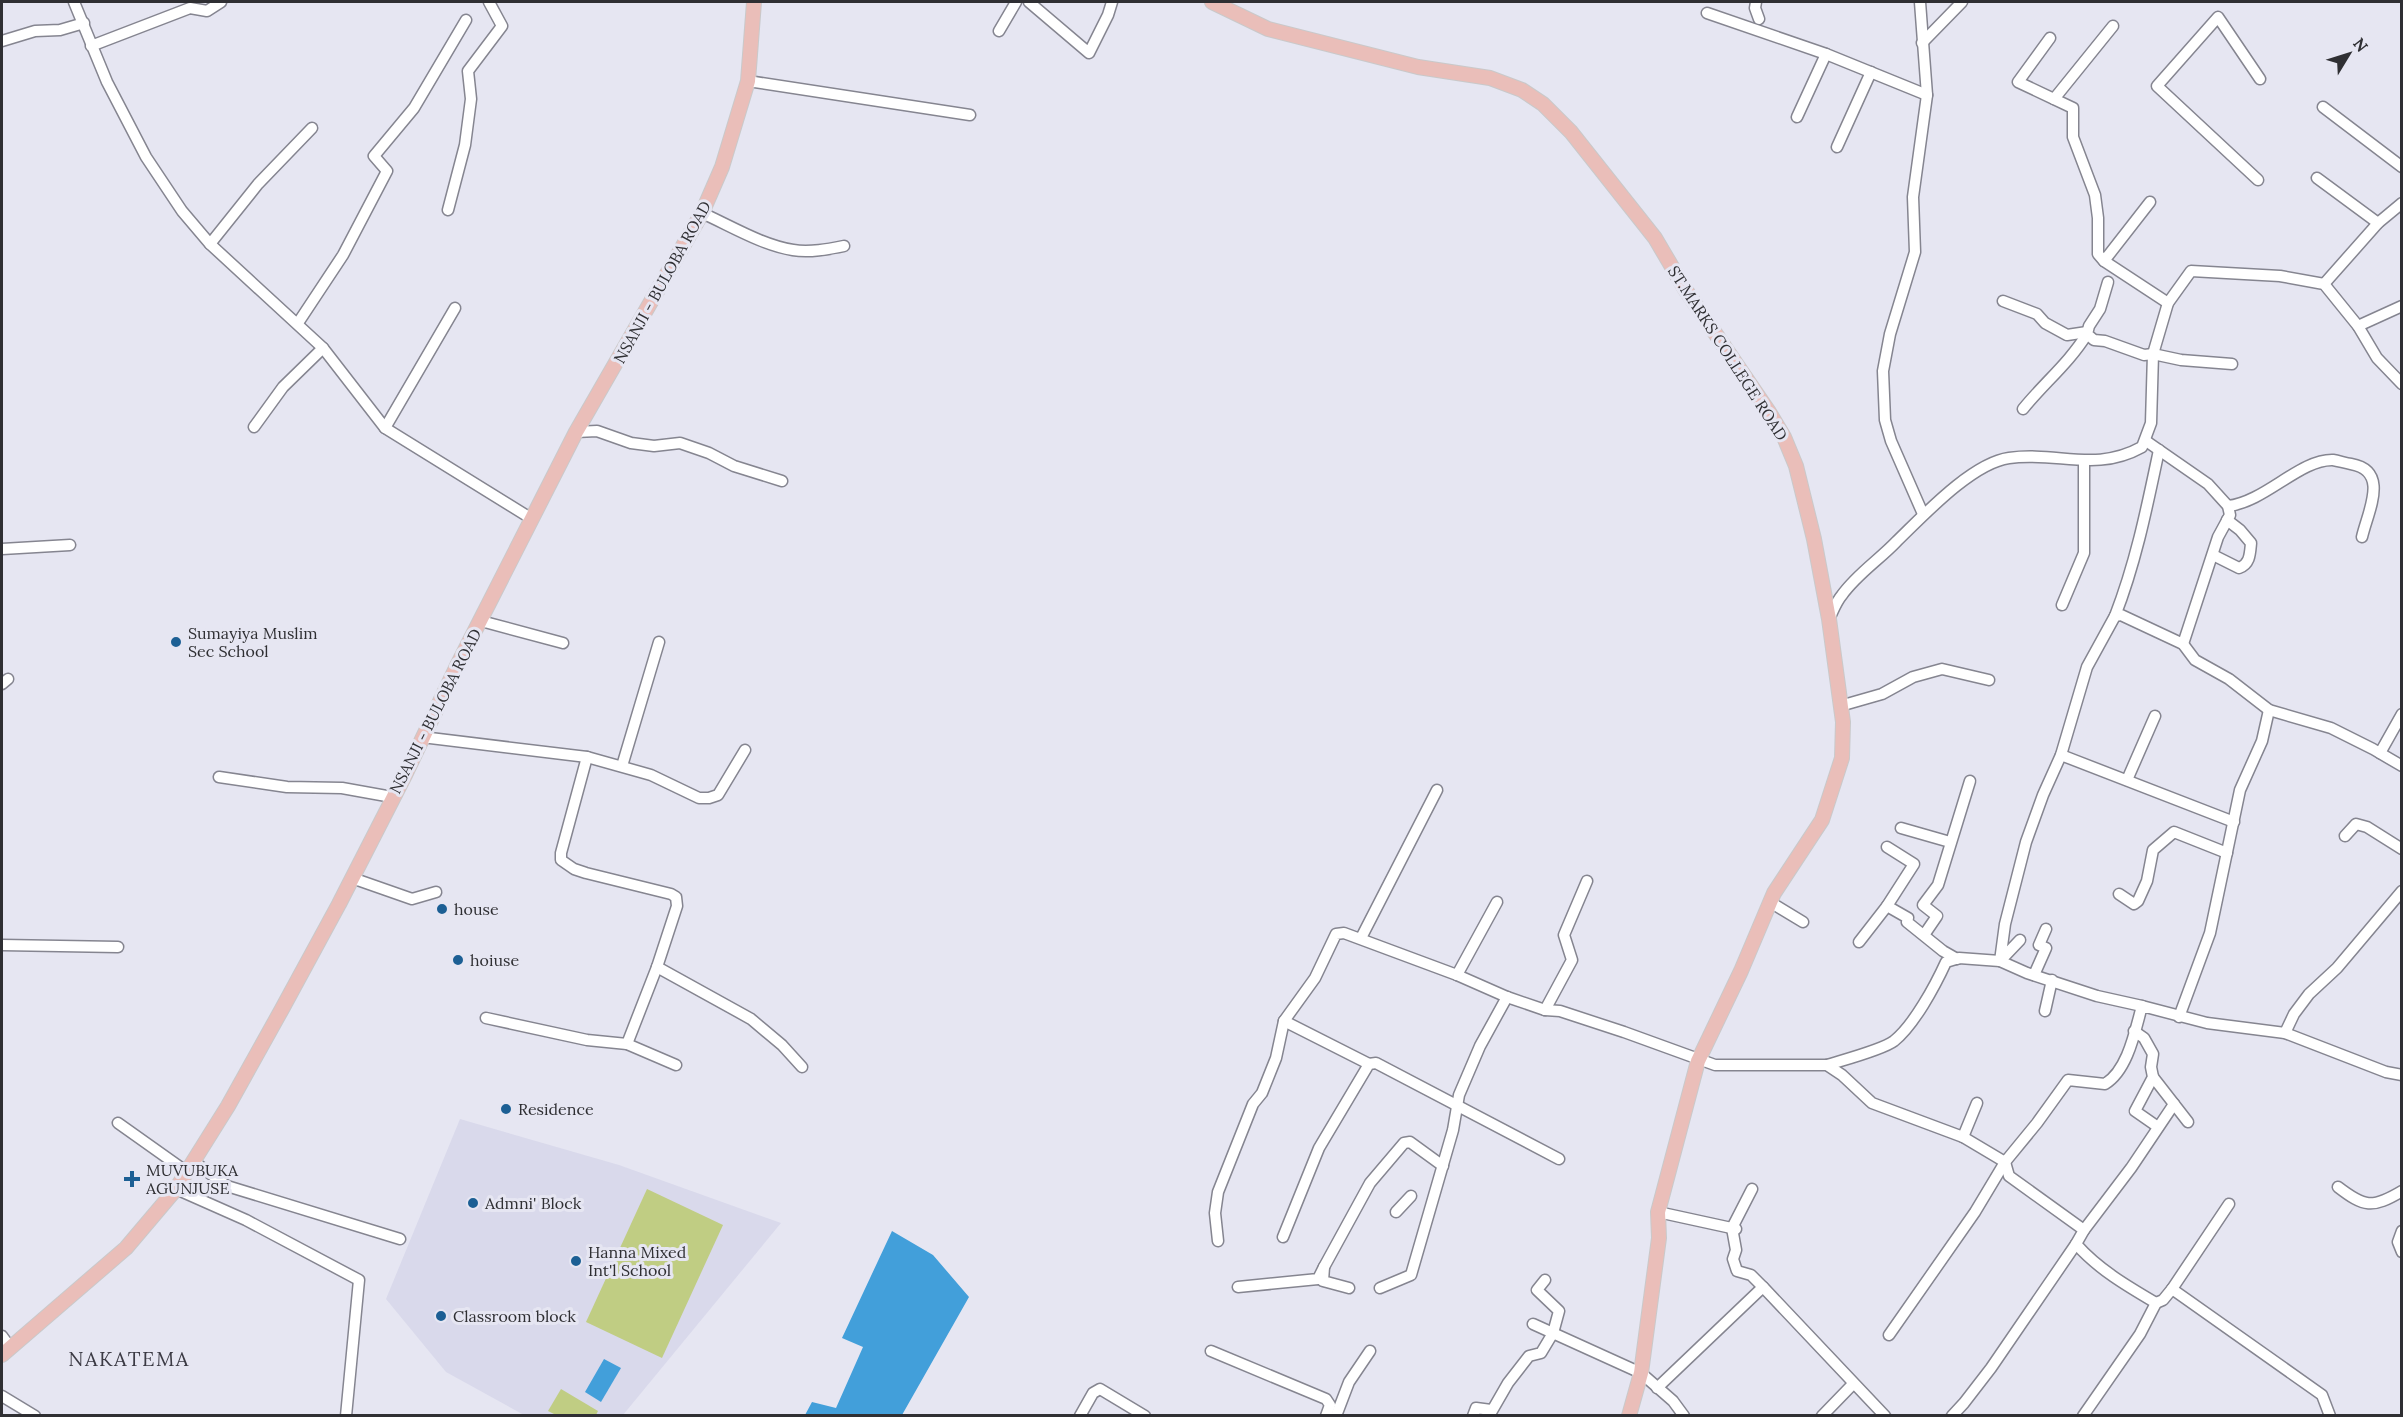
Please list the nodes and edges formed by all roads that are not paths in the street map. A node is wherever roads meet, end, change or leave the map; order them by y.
1 (74, 2) edge
2 (221, 2) edge
3 (489, 2) edge
4 (754, 2) edge
5 (1016, 2) edge
6 (1029, 2) edge
7 (1112, 2) edge
8 (1212, 2) edge
9 (1756, 2) edge
10 (1920, 2) edge
11 (1962, 2) edge
12 (1707, 13) dead end
13 (1759, 19) dead end
14 (466, 20) dead end
15 (84, 23) junction
16 (2113, 26) dead end
17 (999, 31) dead end
18 (2050, 38) dead end
19 (2, 41) edge
20 (1922, 43) junction
21 (92, 45) junction
22 (1826, 54) junction
23 (1871, 72) junction
24 (2260, 79) dead end
25 (748, 81) junction
26 (1928, 95) junction
27 (2054, 99) junction
28 (2323, 107) dead end
29 (970, 115) dead end
30 (1797, 117) dead end
31 (312, 128) dead end
32 (1837, 147) dead end
33 (2402, 166) edge
34 (2317, 178) dead end
35 (2258, 180) dead end
36 (2150, 202) dead end
37 (2402, 202) edge
38 (448, 210) dead end
39 (702, 213) junction
40 (2378, 223) junction
41 (210, 244) junction
42 (844, 246) dead end
43 (2104, 261) junction
44 (2120, 271) junction
45 (2108, 282) junction
46 (2324, 284) junction
47 (2003, 301) dead end
48 (2168, 303) junction
49 (2402, 306) edge
50 (455, 308) dead end
51 (298, 323) junction
52 (2358, 326) junction
53 (2087, 333) junction
54 (323, 348) junction
55 (2153, 354) junction
56 (2232, 364) dead end
57 (2402, 384) edge
58 (2023, 410) dead end
59 (254, 427) dead end
60 (385, 428) junction
61 (576, 432) junction
62 (2146, 441) junction
63 (2159, 450) junction
64 (2084, 461) junction
65 (782, 481) dead end
66 (2228, 506) junction
67 (1923, 514) junction
68 (532, 519) junction
69 (2227, 520) junction
70 (2362, 537) dead end
71 (70, 545) dead end
72 (2, 549) edge
73 (2212, 555) junction
74 (2062, 605) dead end
75 (2115, 616) junction
76 (1829, 619) junction
77 (481, 621) junction
78 (659, 642) dead end
79 (564, 644) dead end
80 (2183, 644) junction
81 (1989, 680) dead end
82 (1840, 706) junction
83 (2269, 710) junction
84 (2402, 714) edge
85 (2155, 716) dead end
86 (422, 737) junction
87 (745, 750) dead end
88 (2380, 753) junction
89 (2061, 755) junction
90 (587, 757) junction
91 (622, 766) junction
92 (2402, 766) edge
93 (219, 777) dead end
94 (2127, 780) junction
95 (1970, 781) dead end
96 (1437, 790) dead end
97 (392, 797) junction
98 (2234, 822) junction
99 (1901, 828) dead end
100 (2345, 836) dead end
101 (1950, 842) junction
102 (1887, 847) dead end
103 (2402, 849) edge
104 (2227, 853) junction
105 (352, 878) junction
106 (1587, 881) dead end
107 (2402, 891) edge
108 (436, 892) dead end
109 (2119, 894) dead end
110 (1497, 902) dead end
111 (1770, 902) junction
112 (1887, 906) junction
113 (1803, 922) dead end
114 (2046, 929) dead end
115 (1924, 935) junction
116 (1361, 938) junction
117 (2020, 940) dead end
118 (1859, 942) dead end
119 (2, 945) edge
120 (118, 947) dead end
121 (1957, 959) junction
122 (2000, 961) junction
123 (657, 967) junction
124 (1457, 975) junction
125 (2034, 975) junction
126 (2052, 980) junction
127 (1508, 998) junction
128 (2142, 1006) junction
129 (1545, 1010) junction
130 (2045, 1011) dead end
131 (2179, 1017) junction
132 (486, 1018) dead end
133 (1284, 1021) junction
134 (2134, 1032) junction
135 (2285, 1034) junction
136 (627, 1044) junction
137 (1698, 1061) junction
138 (1369, 1064) junction
139 (676, 1065) dead end
140 (1827, 1065) junction
141 (802, 1067) dead end
142 (2402, 1075) edge
143 (2153, 1077) junction
144 (1977, 1103) dead end
145 (2174, 1104) junction
146 (1459, 1107) junction
147 (2188, 1122) dead end
148 (118, 1123) dead end
149 (2158, 1127) junction
150 (1963, 1137) junction
151 (1559, 1159) dead end
152 (2005, 1162) junction
153 (1443, 1166) junction
154 (190, 1167) junction
155 (2338, 1187) dead end
156 (176, 1189) junction
157 (1752, 1189) dead end
158 (2402, 1191) edge
159 (1411, 1196) dead end
160 (2229, 1204) dead end
161 (1396, 1212) dead end
162 (1658, 1212) junction
163 (1735, 1229) junction
164 (2084, 1230) junction
165 (2402, 1231) edge
166 (1282, 1237) dead end
167 (400, 1239) dead end
168 (1218, 1241) dead end
169 (2076, 1244) junction
170 (2402, 1252) edge
171 (1324, 1267) junction
172 (1545, 1280) dead end
173 (1238, 1287) dead end
174 (1763, 1287) junction
175 (1349, 1288) dead end
176 (1380, 1288) dead end
177 (2172, 1289) junction
178 (2156, 1303) junction
179 (1533, 1324) dead end
180 (1553, 1333) junction
181 (1889, 1335) dead end
182 (4, 1346) edge
183 (1211, 1351) dead end
184 (1370, 1351) dead end
185 (1641, 1373) junction
186 (1853, 1384) junction
187 (1657, 1388) junction
188 (2, 1396) edge
189 (1490, 1413) edge
190 (34, 1416) edge
191 (346, 1416) edge
192 (1080, 1416) edge
193 (1145, 1416) edge
194 (1326, 1416) edge
195 (1336, 1416) edge
196 (1473, 1416) edge
197 (1629, 1416) edge
198 (1684, 1416) edge
199 (1822, 1416) edge
200 (1885, 1416) edge
201 (1952, 1416) edge
202 (2083, 1416) edge
203 (2330, 1416) edge

1 - 15 street
2 - 21 street
3 - 38 street
4 - 25 main road, NSANJI - BULOBA ROAD
5 - 17 street
6 - 7 street
8 - 76 main road, ST.MARKS COLLEGE ROAD
9 - 13 street
10 - 20 street
11 - 20 street
12 - 22 street
14 - 51 street
15 - 19 street
15 - 21 street
16 - 27 street
18 - 27 street
20 - 26 street
21 - 41 street
22 - 23 street
22 - 30 street
23 - 26 street
23 - 32 street
24 - 35 street
25 - 29 street
25 - 39 main road, NSANJI - BULOBA ROAD
26 - 67 street
27 - 43 street
28 - 33 street
31 - 41 street
34 - 40 street
36 - 43 street
37 - 40 street
39 - 42 street
39 - 61 main road, NSANJI - BULOBA ROAD
40 - 46 street
41 - 51 street
43 - 44 street
43 - 45 street
44 - 45 street
44 - 48 street
45 - 53 street
46 - 48 street
46 - 52 street
47 - 53 street
48 - 55 street
49 - 52 street
50 - 60 street
51 - 54 street
52 - 57 street
53 - 55 street
53 - 58 street
54 - 59 street
54 - 60 street
55 - 56 street
55 - 62 street
60 - 68 street
61 - 65 street
61 - 68 main road, NSANJI - BULOBA ROAD
62 - 63 street
62 - 64 street
63 - 66 street
63 - 75 street
64 - 67 street
64 - 74 street
66 - 69 street
66 - 70 street
67 - 76 street
68 - 77 main road, NSANJI - BULOBA ROAD
69 - 73 street
69 - 73 street
71 - 72 street
73 - 80 street
75 - 80 street
75 - 89 street
76 - 82 main road, ST.MARKS COLLEGE ROAD
77 - 79 street
77 - 86 main road, NSANJI - BULOBA ROAD
78 - 91 street
80 - 83 street
81 - 82 street
82 - 111 main road, ST.MARKS COLLEGE ROAD
83 - 88 street
83 - 98 street
84 - 88 street
85 - 94 street
86 - 90 street
86 - 97 main road, NSANJI - BULOBA ROAD
87 - 91 street
88 - 92 street
89 - 94 street
89 - 122 street
90 - 91 street
90 - 123 street
93 - 97 street
94 - 98 street
95 - 101 street
96 - 116 street
97 - 105 main road, NSANJI - BULOBA ROAD
98 - 104 street
99 - 101 street
100 - 103 street
101 - 115 street
102 - 112 street
104 - 109 street
104 - 131 street
105 - 108 street
105 - 154 main road, NSANJI - BULOBA ROAD
106 - 129 street
107 - 135 street
110 - 124 street
111 - 113 street
111 - 137 main road, ST.MARKS COLLEGE ROAD
112 - 115 street
112 - 118 street
114 - 125 street
115 - 121 street
116 - 124 street
116 - 133 street
117 - 122 street
119 - 120 street
121 - 122 street
121 - 140 street
122 - 125 street
123 - 136 street
123 - 141 street
124 - 127 street
125 - 126 street
126 - 128 street
126 - 130 street
127 - 129 street
127 - 146 street
128 - 131 street
128 - 134 street
129 - 137 street
131 - 135 street
132 - 136 street
133 - 138 street
133 - 168 street
134 - 143 street
134 - 152 street
135 - 142 street
136 - 139 street
137 - 140 street
137 - 162 main road, ST.MARKS COLLEGE ROAD
138 - 146 street
138 - 166 street
140 - 150 street
143 - 145 street
143 - 149 street
144 - 150 street
145 - 147 street
145 - 149 street
146 - 151 street
146 - 153 street
148 - 154 street
149 - 164 street
150 - 152 street
152 - 164 street
152 - 181 street
153 - 171 street
153 - 176 street
154 - 156 main road, NSANJI - BULOBA ROAD
154 - 167 street
155 - 158 street
156 - 182 main road, NSANJI - BULOBA ROAD
156 - 191 street
157 - 163 street
159 - 161 street
160 - 177 street
162 - 163 street
162 - 185 main road, ST.MARKS COLLEGE ROAD
163 - 174 street
164 - 169 street
165 - 170 street
169 - 178 street
169 - 201 street
171 - 173 street
171 - 175 street
172 - 180 street
174 - 186 street
174 - 187 street
177 - 178 street
177 - 203 street
178 - 202 street
179 - 180 street
180 - 185 street
180 - 189 street
183 - 194 street
184 - 195 street
185 - 187 street
185 - 197 main road, ST.MARKS COLLEGE ROAD
186 - 199 street
186 - 200 street
187 - 198 street
188 - 190 street
189 - 196 street
192 - 193 street

